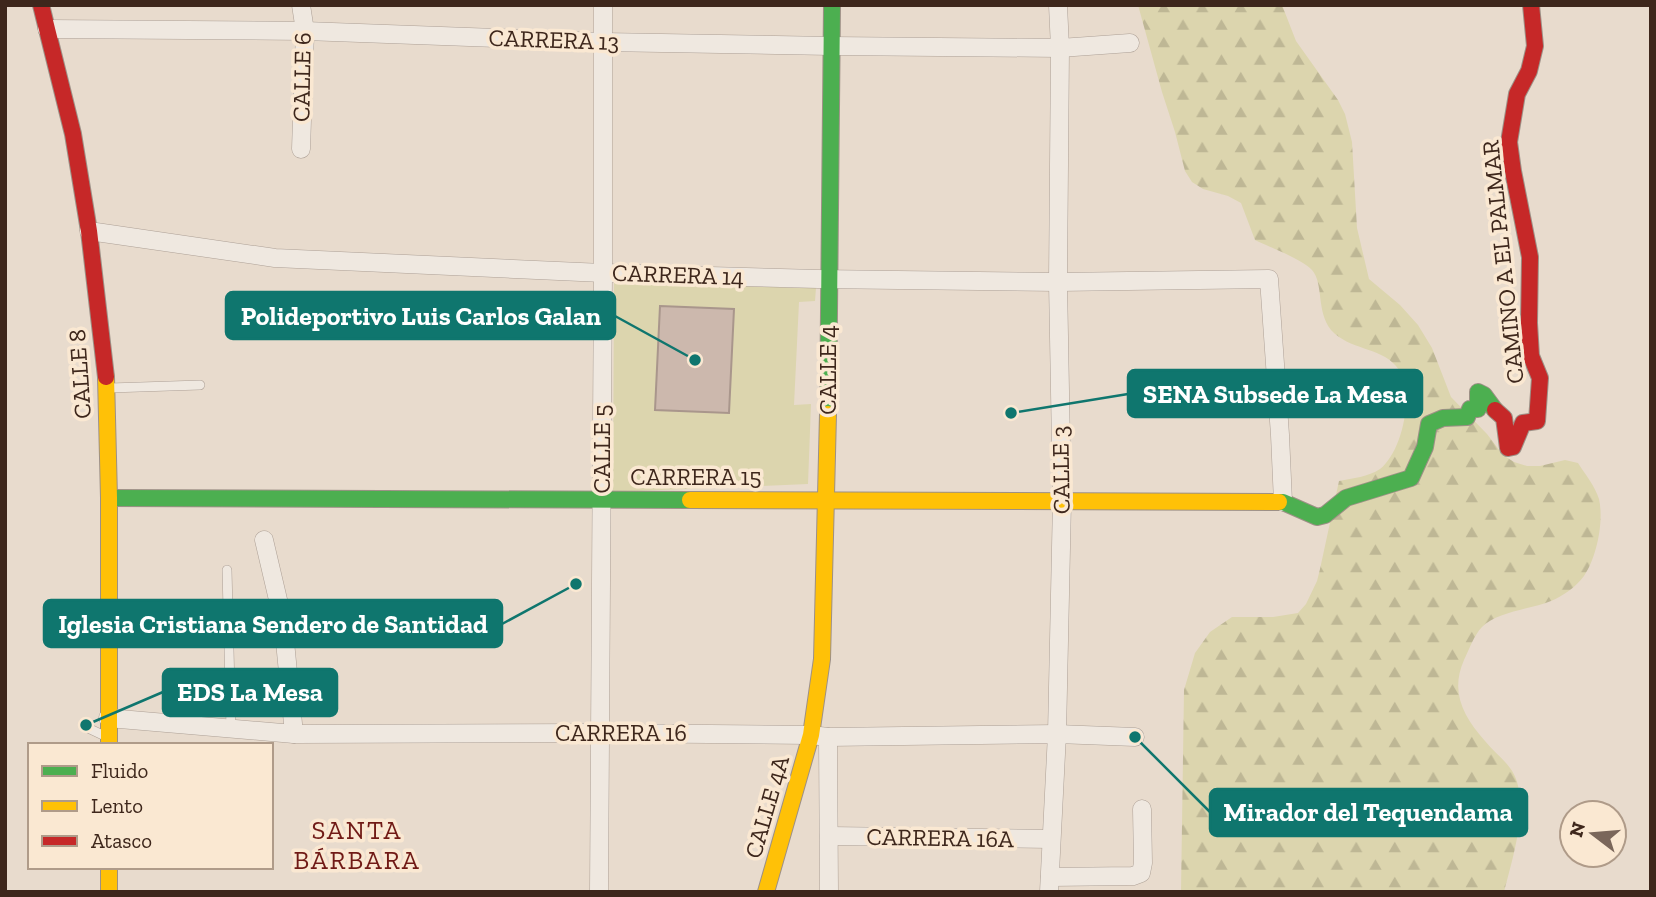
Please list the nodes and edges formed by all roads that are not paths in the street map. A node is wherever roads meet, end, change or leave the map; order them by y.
1 (41, 5) edge
2 (301, 5) edge
3 (603, 5) edge
4 (832, 5) edge
5 (1058, 5) edge
6 (1531, 5) edge
7 (47, 29) junction
8 (304, 31) junction
9 (603, 42) junction
10 (1129, 43) dead end
11 (831, 46) junction
12 (1060, 48) junction
13 (301, 149) dead end
14 (89, 231) junction
15 (603, 273) junction
16 (829, 279) junction
17 (1058, 282) junction
18 (200, 385) dead end
19 (107, 388) junction
20 (108, 498) junction
21 (602, 499) junction
22 (827, 500) junction
23 (1062, 501) junction
24 (1283, 502) junction
25 (264, 540) dead end
26 (228, 570) dead end
27 (108, 718) junction
28 (231, 729) junction
29 (600, 733) junction
30 (294, 734) junction
31 (1057, 734) junction
32 (819, 736) junction
33 (1135, 737) dead end
34 (108, 741) edge
35 (1142, 809) dead end
36 (829, 836) junction
37 (1051, 839) junction
38 (109, 869) edge
39 (1049, 884) edge
40 (109, 892) edge
41 (599, 892) edge
42 (766, 892) edge
43 (829, 892) edge

1 - 7 street, CALLE 8
2 - 8 street, CALLE 6
3 - 9 street, CALLE 5
4 - 11 street, CALLE 4
5 - 12 street, CALLE 3
6 - 24 street, CAMINO A EL PALMAR
7 - 8 street, CARRERA 13
7 - 14 street, CALLE 8
8 - 9 street, CARRERA 13
8 - 13 street, CALLE 6
9 - 11 street, CARRERA 13
9 - 15 street, CALLE 5
10 - 12 street, CARRERA 13
11 - 12 street, CARRERA 13
11 - 16 street, CALLE 4
12 - 17 street, CALLE 3
14 - 15 street, CARRERA 14
14 - 19 street, CALLE 8
15 - 16 street, CARRERA 14
15 - 21 street, CALLE 5
16 - 17 street, CARRERA 14
16 - 22 street, CALLE 4
17 - 23 street, CALLE 3
17 - 24 street, CARRERA 14
18 - 19 lane
19 - 20 street, CALLE 8
20 - 21 street, CARRERA 15
20 - 27 street, CALLE 8
21 - 22 street, CARRERA 15
21 - 29 street, CALLE 5
22 - 23 street, CARRERA 15
22 - 32 street, CALLE 4
23 - 24 street, CARRERA 15
23 - 31 street, CALLE 3
25 - 30 street
26 - 28 lane
27 - 28 street, CARRERA 16
27 - 34 street, CALLE 8
27 - 34 lane
28 - 30 street, CARRERA 16
29 - 30 street, CARRERA 16
29 - 32 street, CARRERA 16
29 - 41 street, CALLE 5
31 - 32 street, CARRERA 16
31 - 33 street, CARRERA 16
31 - 37 street, CALLE 3
32 - 36 street, CALLE 4
32 - 42 street, CALLE 4A
35 - 39 street
36 - 37 street, CARRERA 16A
36 - 43 street, CALLE 4
37 - 39 street, CALLE 3
38 - 40 street

